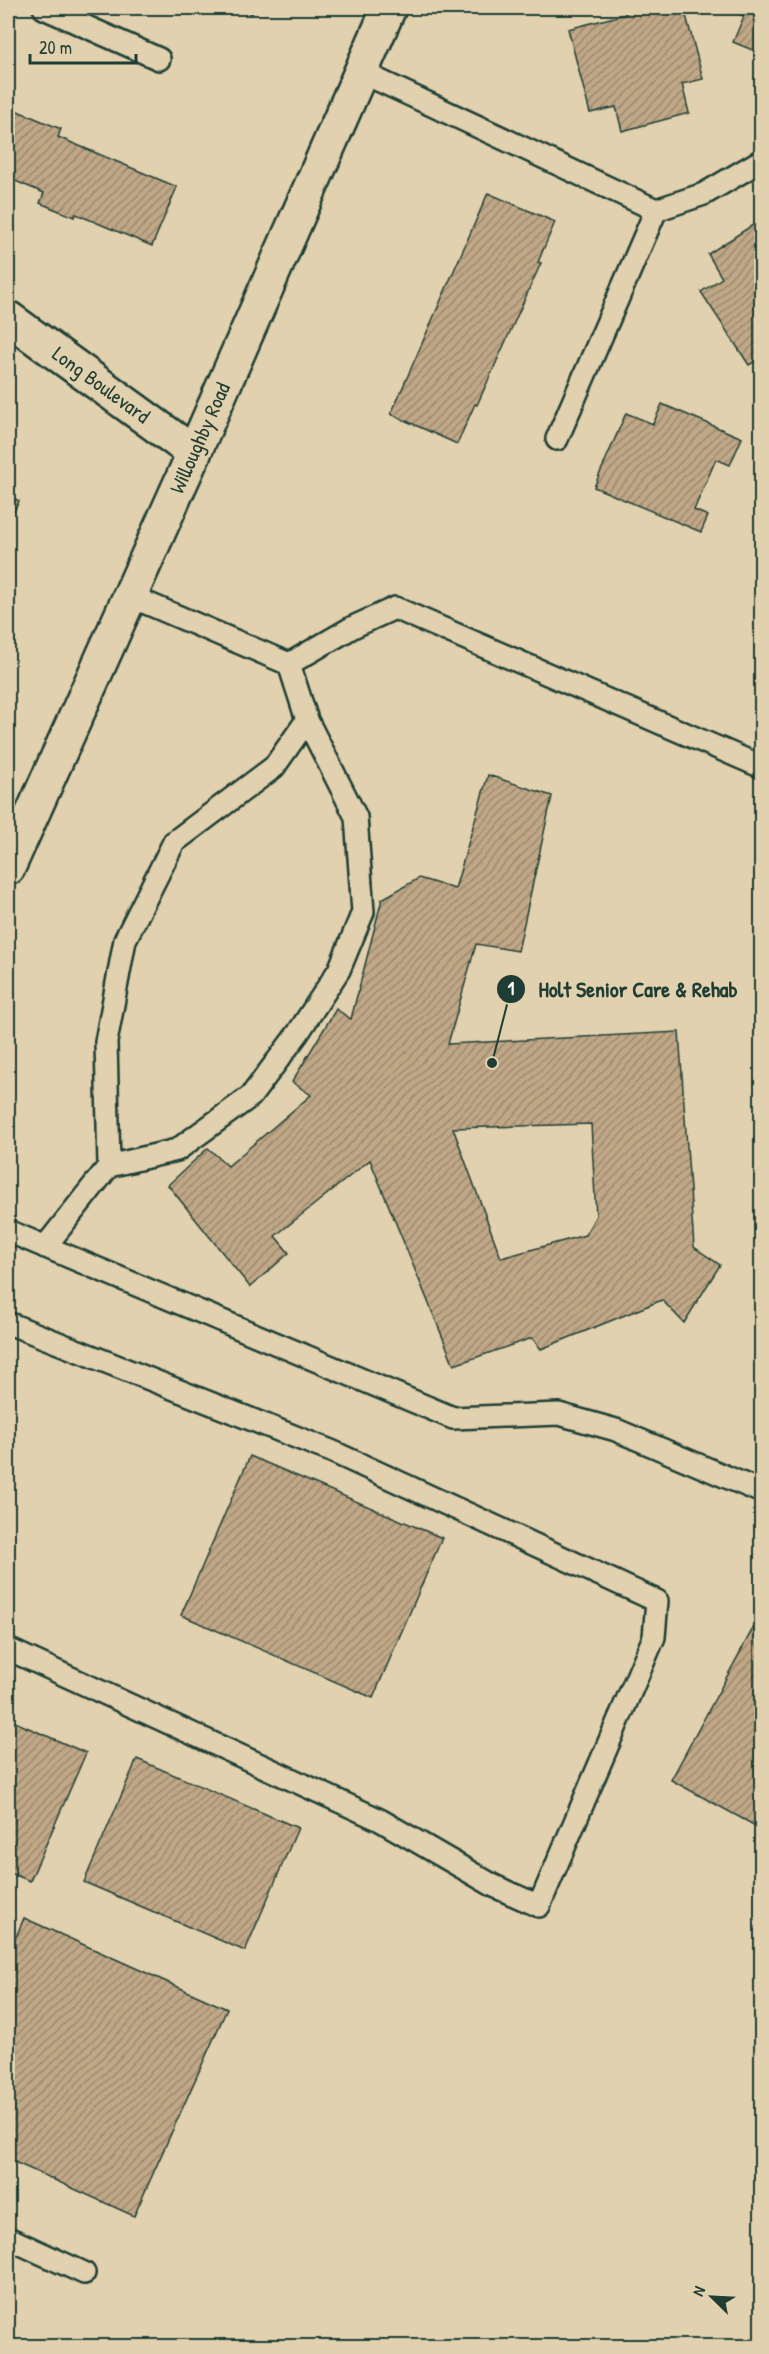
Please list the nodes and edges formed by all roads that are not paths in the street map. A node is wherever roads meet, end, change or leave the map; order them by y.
1 (44, 8) edge
2 (389, 8) edge
3 (159, 59) dead end
4 (361, 72) junction
5 (762, 160) edge
6 (656, 210) junction
7 (8, 318) edge
8 (557, 439) dead end
9 (194, 453) junction
10 (129, 596) junction
11 (289, 664) junction
12 (307, 720) junction
13 (762, 767) edge
14 (8, 868) edge
15 (109, 1166) junction
16 (8, 1231) edge
17 (45, 1247) junction
18 (8, 1323) edge
19 (762, 1492) edge
20 (8, 1649) edge
21 (8, 2238) edge
22 (84, 2273) dead end

1 - 3 lane
2 - 4 street, Willoughby Road
4 - 6 lane
4 - 9 street, Willoughby Road
5 - 6 lane
6 - 8 lane
7 - 9 street, Long Boulevard
9 - 10 street, Willoughby Road
10 - 11 lane
10 - 14 street, Willoughby Road
11 - 12 lane
11 - 13 lane
12 - 15 lane
12 - 15 lane
15 - 17 lane
16 - 17 lane
17 - 19 lane
18 - 20 lane
21 - 22 lane

